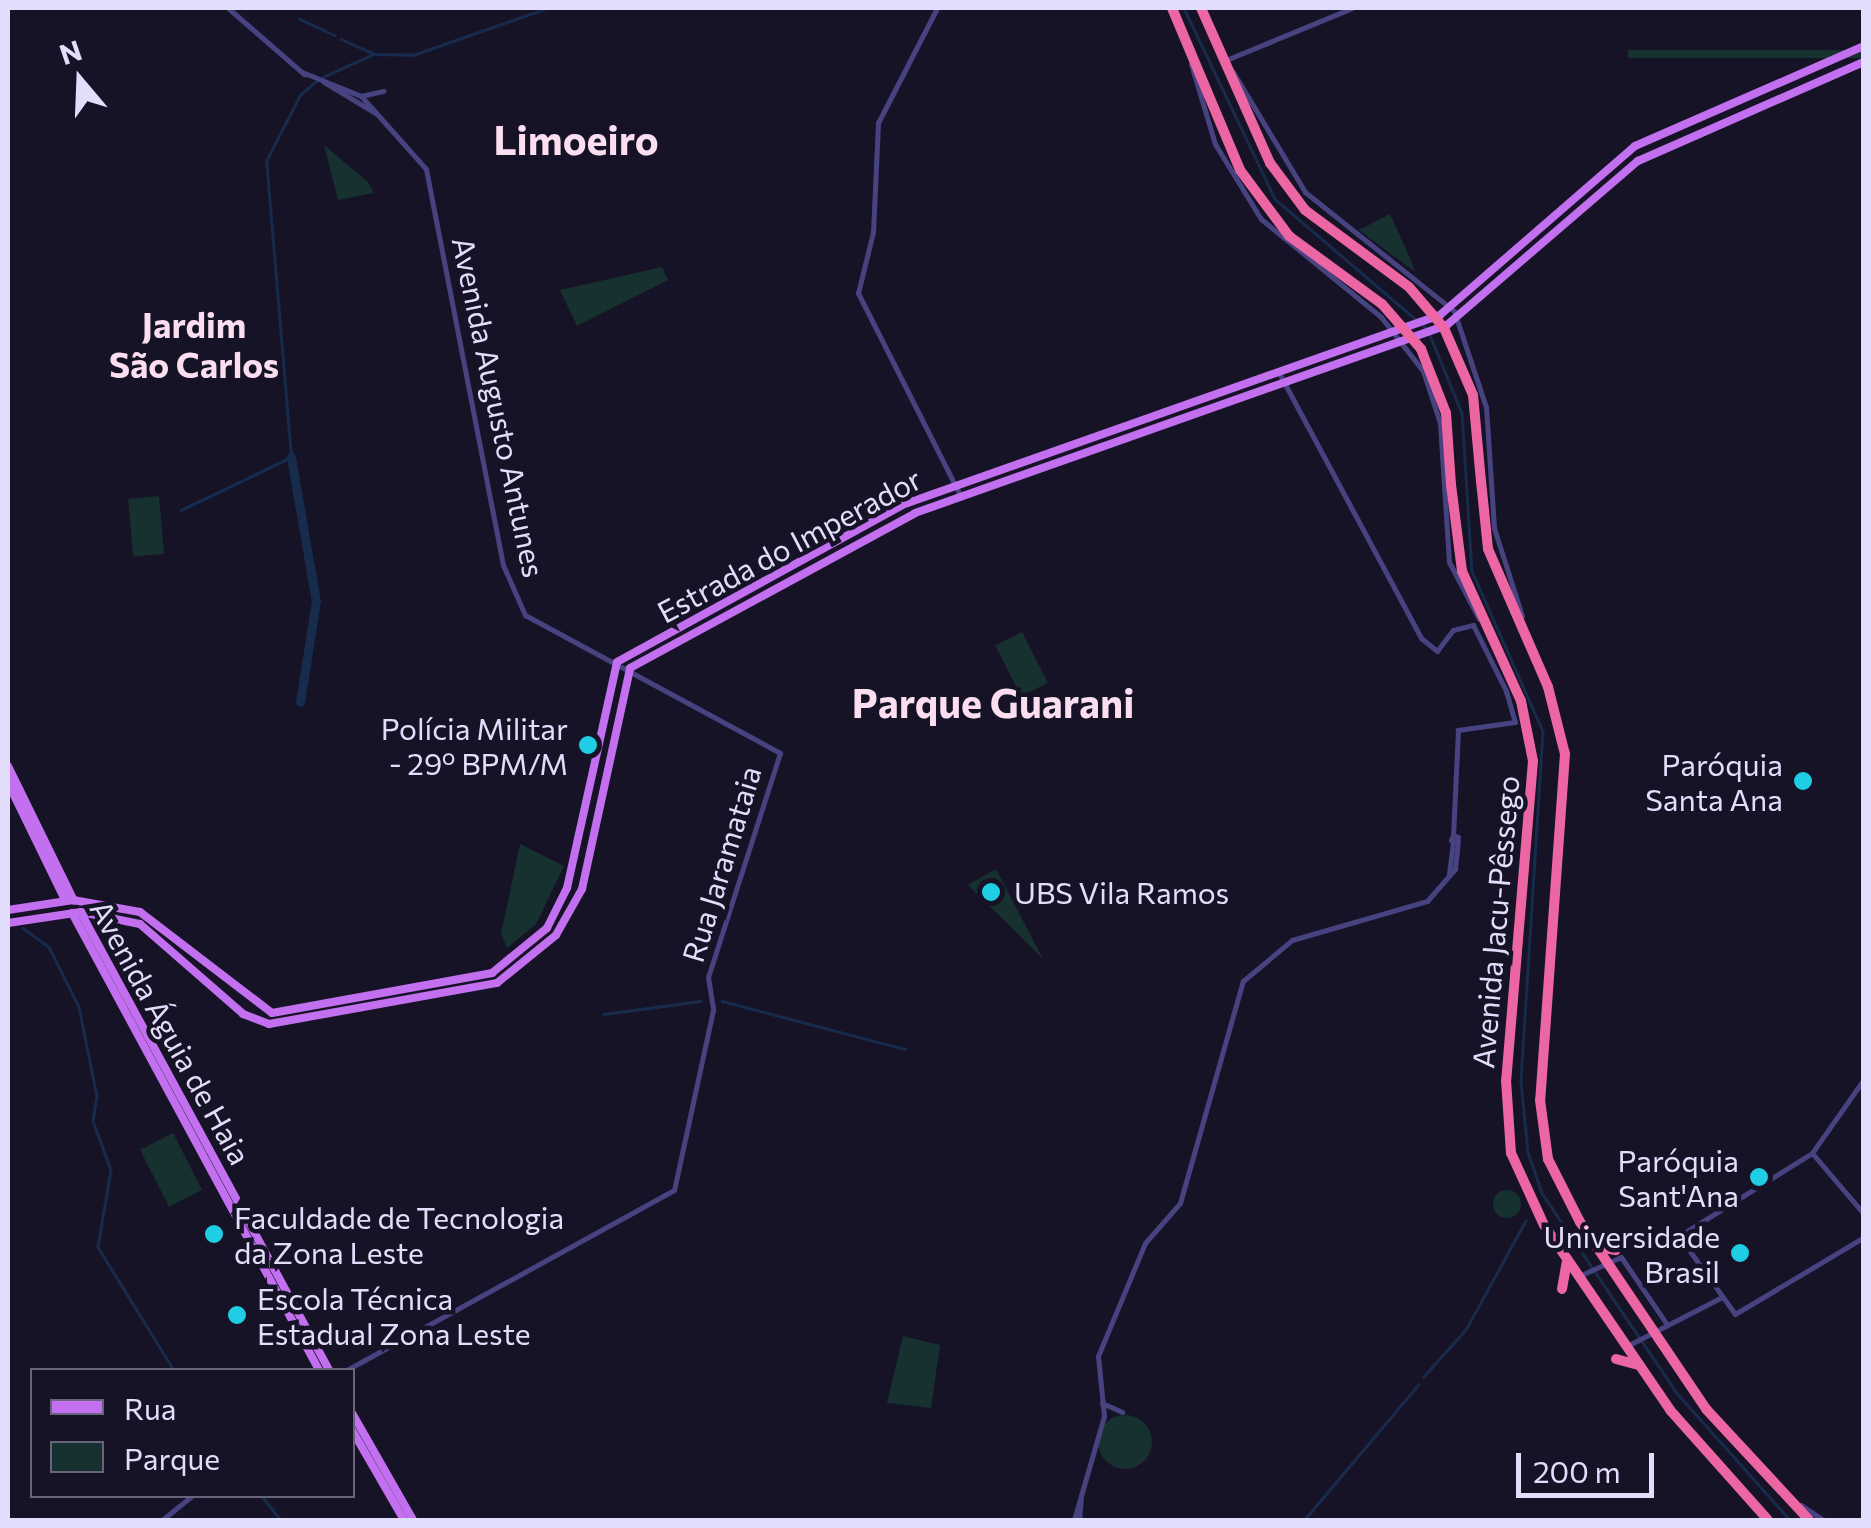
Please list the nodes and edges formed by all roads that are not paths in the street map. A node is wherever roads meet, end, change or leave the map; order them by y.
1 (228, 8) edge
2 (936, 8) edge
3 (1172, 8) edge
4 (1202, 8) edge
5 (1352, 8) edge
6 (1864, 46) edge
7 (1829, 61) junction
8 (1864, 62) edge
9 (1191, 64) junction
10 (1227, 65) junction
11 (1834, 74) junction
12 (328, 82) junction
13 (383, 91) dead end
14 (361, 96) junction
15 (378, 114) junction
16 (1475, 286) junction
17 (1478, 299) junction
18 (1450, 307) junction
19 (1456, 317) junction
20 (1384, 321) junction
21 (1396, 332) junction
22 (1381, 337) junction
23 (1405, 342) junction
24 (1338, 365) junction
25 (1279, 373) junction
26 (1284, 385) junction
27 (966, 482) junction
28 (956, 486) junction
29 (961, 497) junction
30 (1477, 622) junction
31 (1535, 657) junction
32 (1500, 666) junction
33 (612, 668) junction
34 (623, 674) junction
35 (611, 734) junction
36 (598, 738) junction
37 (780, 753) joint
38 (8, 766) edge
39 (8, 783) edge
40 (69, 900) junction
41 (107, 905) junction
42 (8, 910) edge
43 (76, 913) junction
44 (106, 916) junction
45 (8, 923) edge
46 (430, 982) junction
47 (431, 994) junction
48 (1864, 1079) edge
49 (1812, 1153) junction
50 (1864, 1214) edge
51 (1864, 1237) edge
52 (1596, 1247) junction
53 (1616, 1250) dead end
54 (1602, 1260) junction
55 (1567, 1261) junction
56 (1580, 1275) junction
57 (1562, 1289) dead end
58 (1723, 1297) junction
59 (1666, 1322) junction
60 (1650, 1332) junction
61 (1629, 1345) junction
62 (1616, 1359) dead end
63 (1640, 1365) junction
64 (318, 1368) edge
65 (328, 1368) edge
66 (351, 1368) edge
67 (1101, 1403) junction
68 (1122, 1412) dead end
69 (355, 1418) edge
70 (355, 1435) edge
71 (1765, 1479) junction
72 (190, 1498) edge
73 (162, 1520) edge
74 (404, 1520) edge
75 (413, 1520) edge
76 (1077, 1520) edge
77 (1768, 1520) edge
78 (1809, 1520) edge
79 (1823, 1520) edge

1 - 12 street, Avenida Augusto Antunes
2 - 28 street
3 - 9 highway, Avenida Jacu-Pêssego
4 - 10 highway, Avenida Jacu-Pêssego
5 - 10 street
6 - 7 main road, Estrada do Imperador
7 - 11 main road
7 - 16 main road, Estrada do Imperador
8 - 11 main road, Estrada do Imperador
9 - 20 street
9 - 30 highway, Avenida Jacu-Pêssego, bridge
10 - 18 street
10 - 31 highway, Avenida Jacu-Pêssego, bridge
11 - 17 main road, Estrada do Imperador
12 - 14 street, Avenida Augusto Antunes
12 - 15 street, Avenida Augusto Antunes
13 - 14 street
14 - 15 street, Avenida Augusto Antunes
15 - 33 street, Avenida Augusto Antunes
16 - 17 main road
16 - 18 main road, Estrada do Imperador
17 - 19 main road, Estrada do Imperador
18 - 19 street
18 - 21 main road, Estrada do Imperador
19 - 23 main road, Estrada do Imperador
19 - 31 street
20 - 21 street
20 - 22 main road
21 - 22 main road, Estrada do Imperador
21 - 23 street
22 - 24 main road
22 - 25 main road, Estrada do Imperador
23 - 24 main road, Estrada do Imperador
23 - 30 street
24 - 26 main road, Estrada do Imperador
25 - 26 street
25 - 27 main road, Estrada do Imperador
26 - 29 main road, Estrada do Imperador
26 - 30 street
27 - 28 main road, Estrada do Imperador
27 - 29 main road
28 - 29 street
28 - 33 main road, Estrada do Imperador
29 - 34 main road, Estrada do Imperador
30 - 32 highway, Avenida Jacu-Pêssego
31 - 52 highway, Avenida Jacu-Pêssego
32 - 55 highway, Avenida Jacu-Pêssego
32 - 67 street
33 - 34 street, Avenida Augusto Antunes
33 - 36 main road
34 - 35 main road
34 - 37 street, Avenida Augusto Antunes
35 - 36 main road
35 - 47 main road
36 - 46 main road
37 - 66 street, Rua Jaramataia
38 - 40 main road, Avenida Águia de Haia
39 - 40 main road, Avenida Águia de Haia
40 - 41 main road
40 - 42 main road
40 - 43 main road, Avenida Águia de Haia
41 - 44 main road
41 - 46 main road
43 - 44 main road
43 - 45 main road
43 - 64 main road, Avenida Águia de Haia
43 - 65 main road, Avenida Águia de Haia
44 - 47 main road
46 - 47 main road
48 - 49 street
49 - 50 street
49 - 58 street
51 - 58 street
52 - 53 highway
52 - 54 highway, Avenida Jacu-Pêssego
54 - 56 street
54 - 59 street
54 - 60 highway, Avenida Jacu-Pêssego
55 - 56 highway, Avenida Jacu-Pêssego
55 - 57 highway
56 - 61 highway, Avenida Jacu-Pêssego
58 - 59 street
59 - 60 street
60 - 61 street
60 - 71 highway, Avenida Jacu-Pêssego
61 - 63 highway, Avenida Jacu-Pêssego
62 - 63 highway
63 - 77 highway, Avenida Jacu-Pêssego
67 - 68 street
67 - 76 street
69 - 75 main road
70 - 74 main road
71 - 78 highway, Avenida Jacu-Pêssego
71 - 79 street
72 - 73 street

